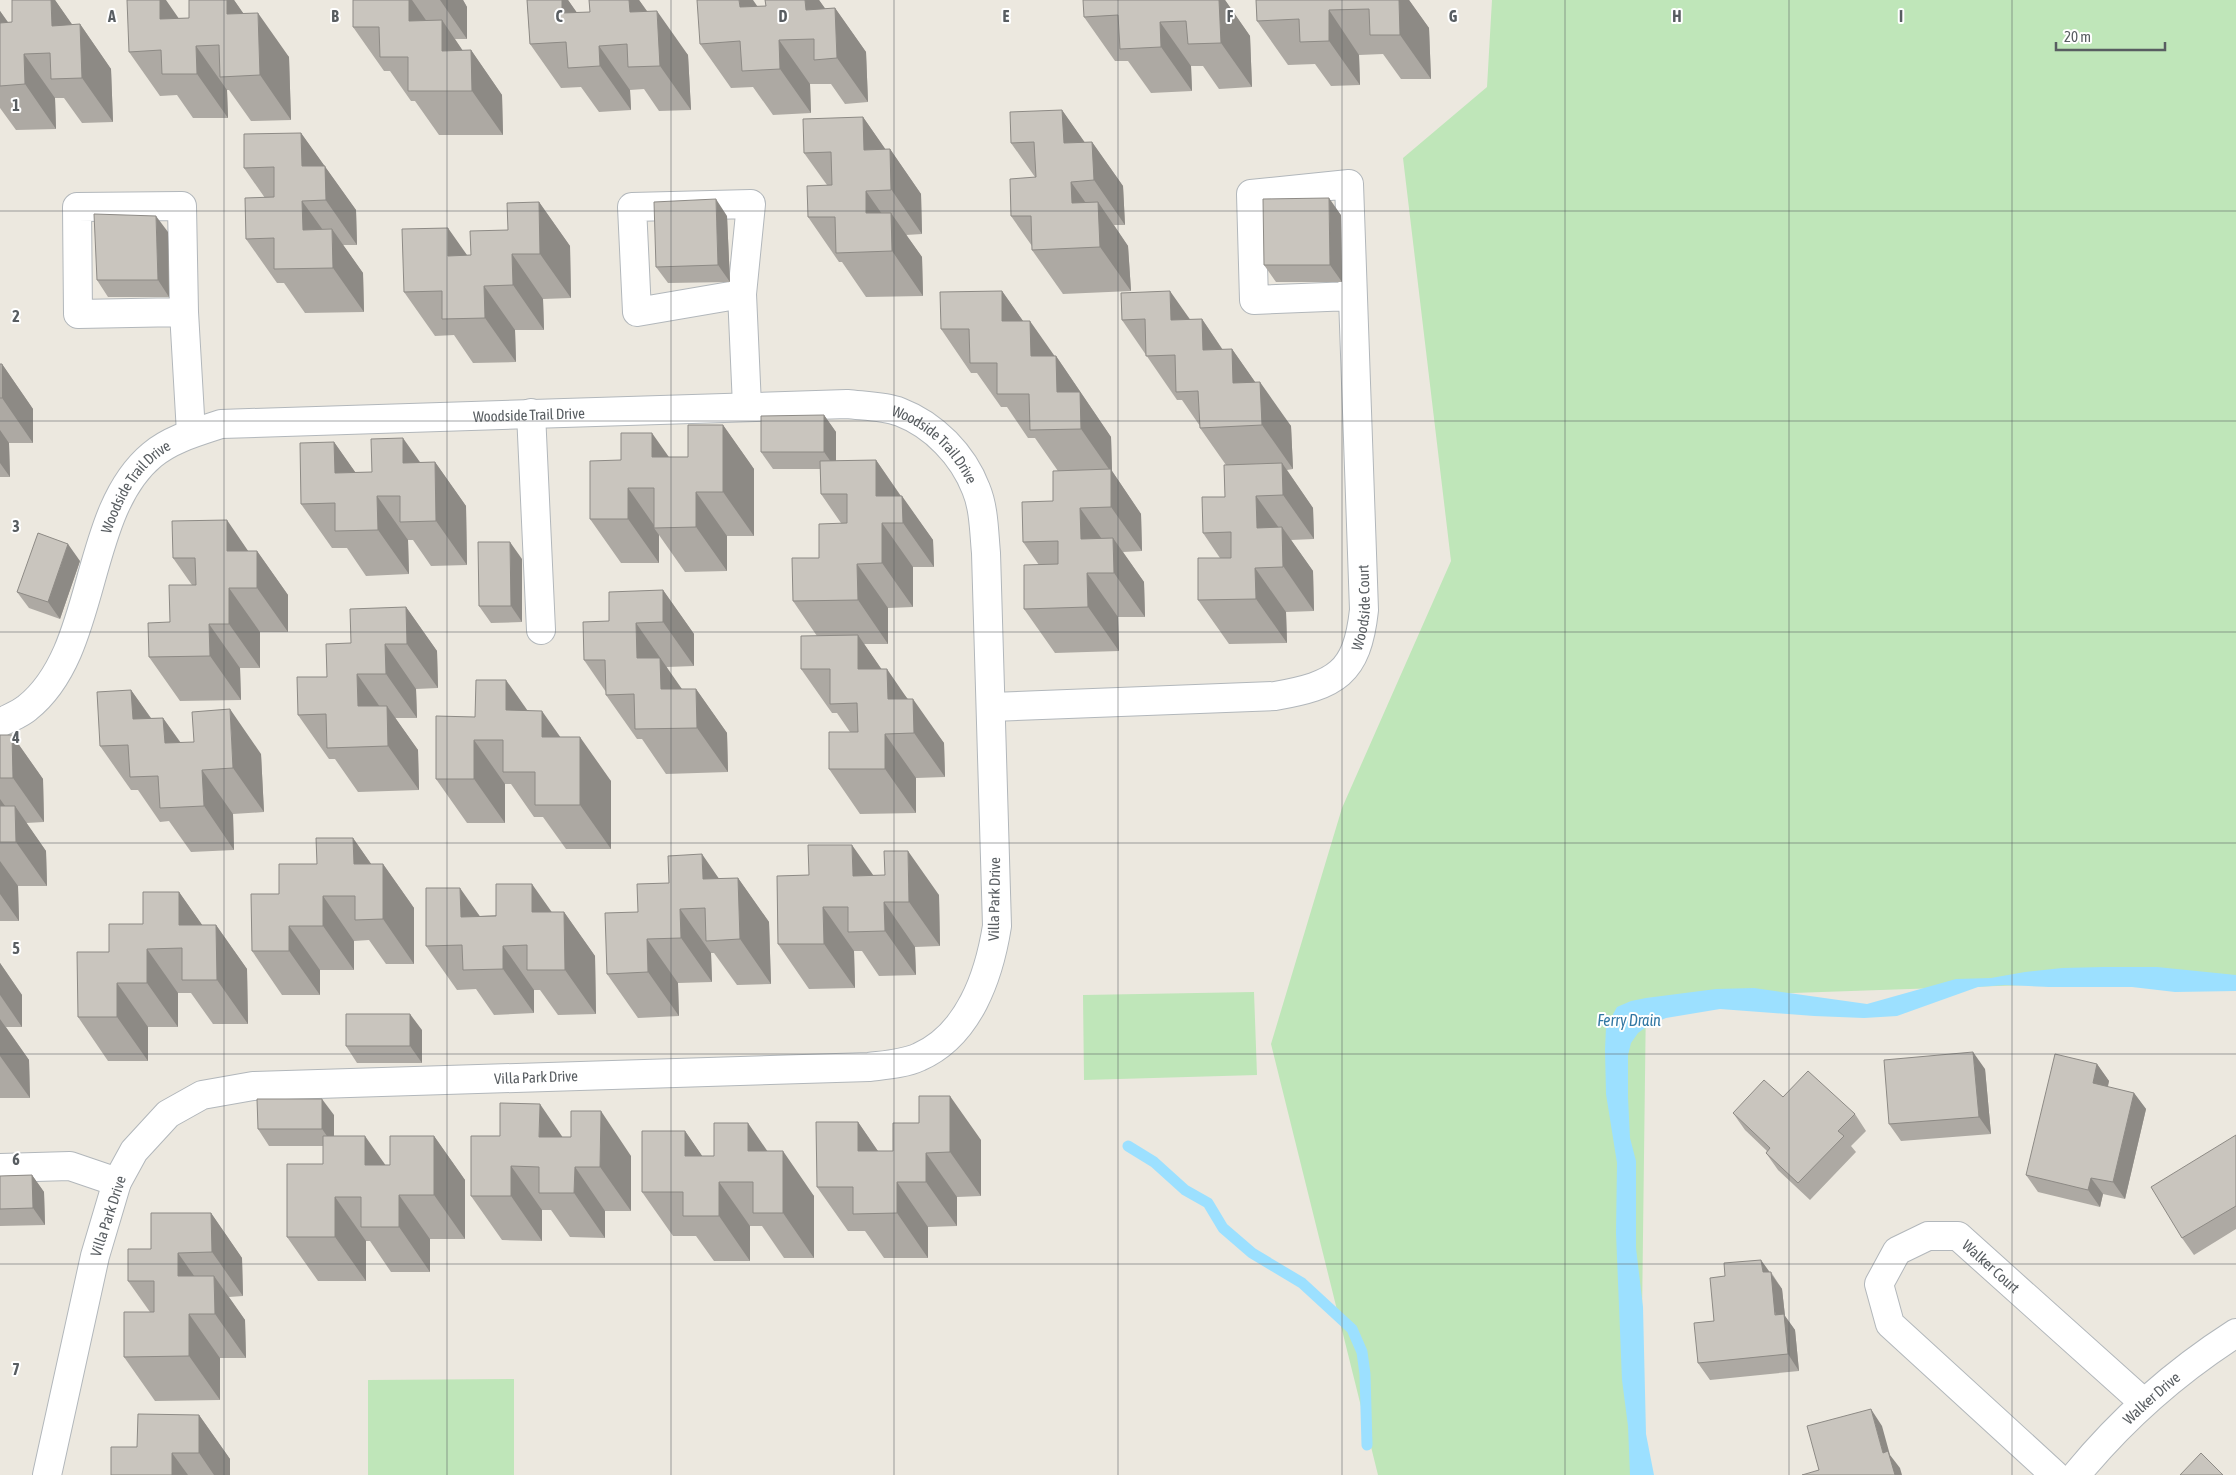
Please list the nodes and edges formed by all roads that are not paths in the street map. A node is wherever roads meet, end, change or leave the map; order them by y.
1 (742, 294) junction
2 (1352, 296) junction
3 (184, 312) junction
4 (747, 406) junction
5 (531, 413) junction
6 (191, 434) junction
7 (541, 630) dead end
8 (992, 707) junction
9 (0, 722) edge
10 (0, 1168) edge
11 (116, 1182) junction
12 (2236, 1333) edge
13 (2143, 1402) junction
14 (47, 1475) edge
15 (2055, 1475) edge
16 (2076, 1475) edge

1 - 1 street
1 - 4 street
2 - 2 street, Woodside Court
2 - 8 street, Woodside Court
3 - 3 street
3 - 6 street
4 - 5 street, Woodside Trail Drive
4 - 8 street, Woodside Trail Drive
5 - 6 street, Woodside Trail Drive
5 - 7 street
6 - 9 street, Woodside Trail Drive
8 - 11 street, Villa Park Drive
10 - 11 street
11 - 14 street, Villa Park Drive
12 - 13 street, Walker Drive
13 - 15 street, Walker Court
13 - 16 street, Walker Drive

